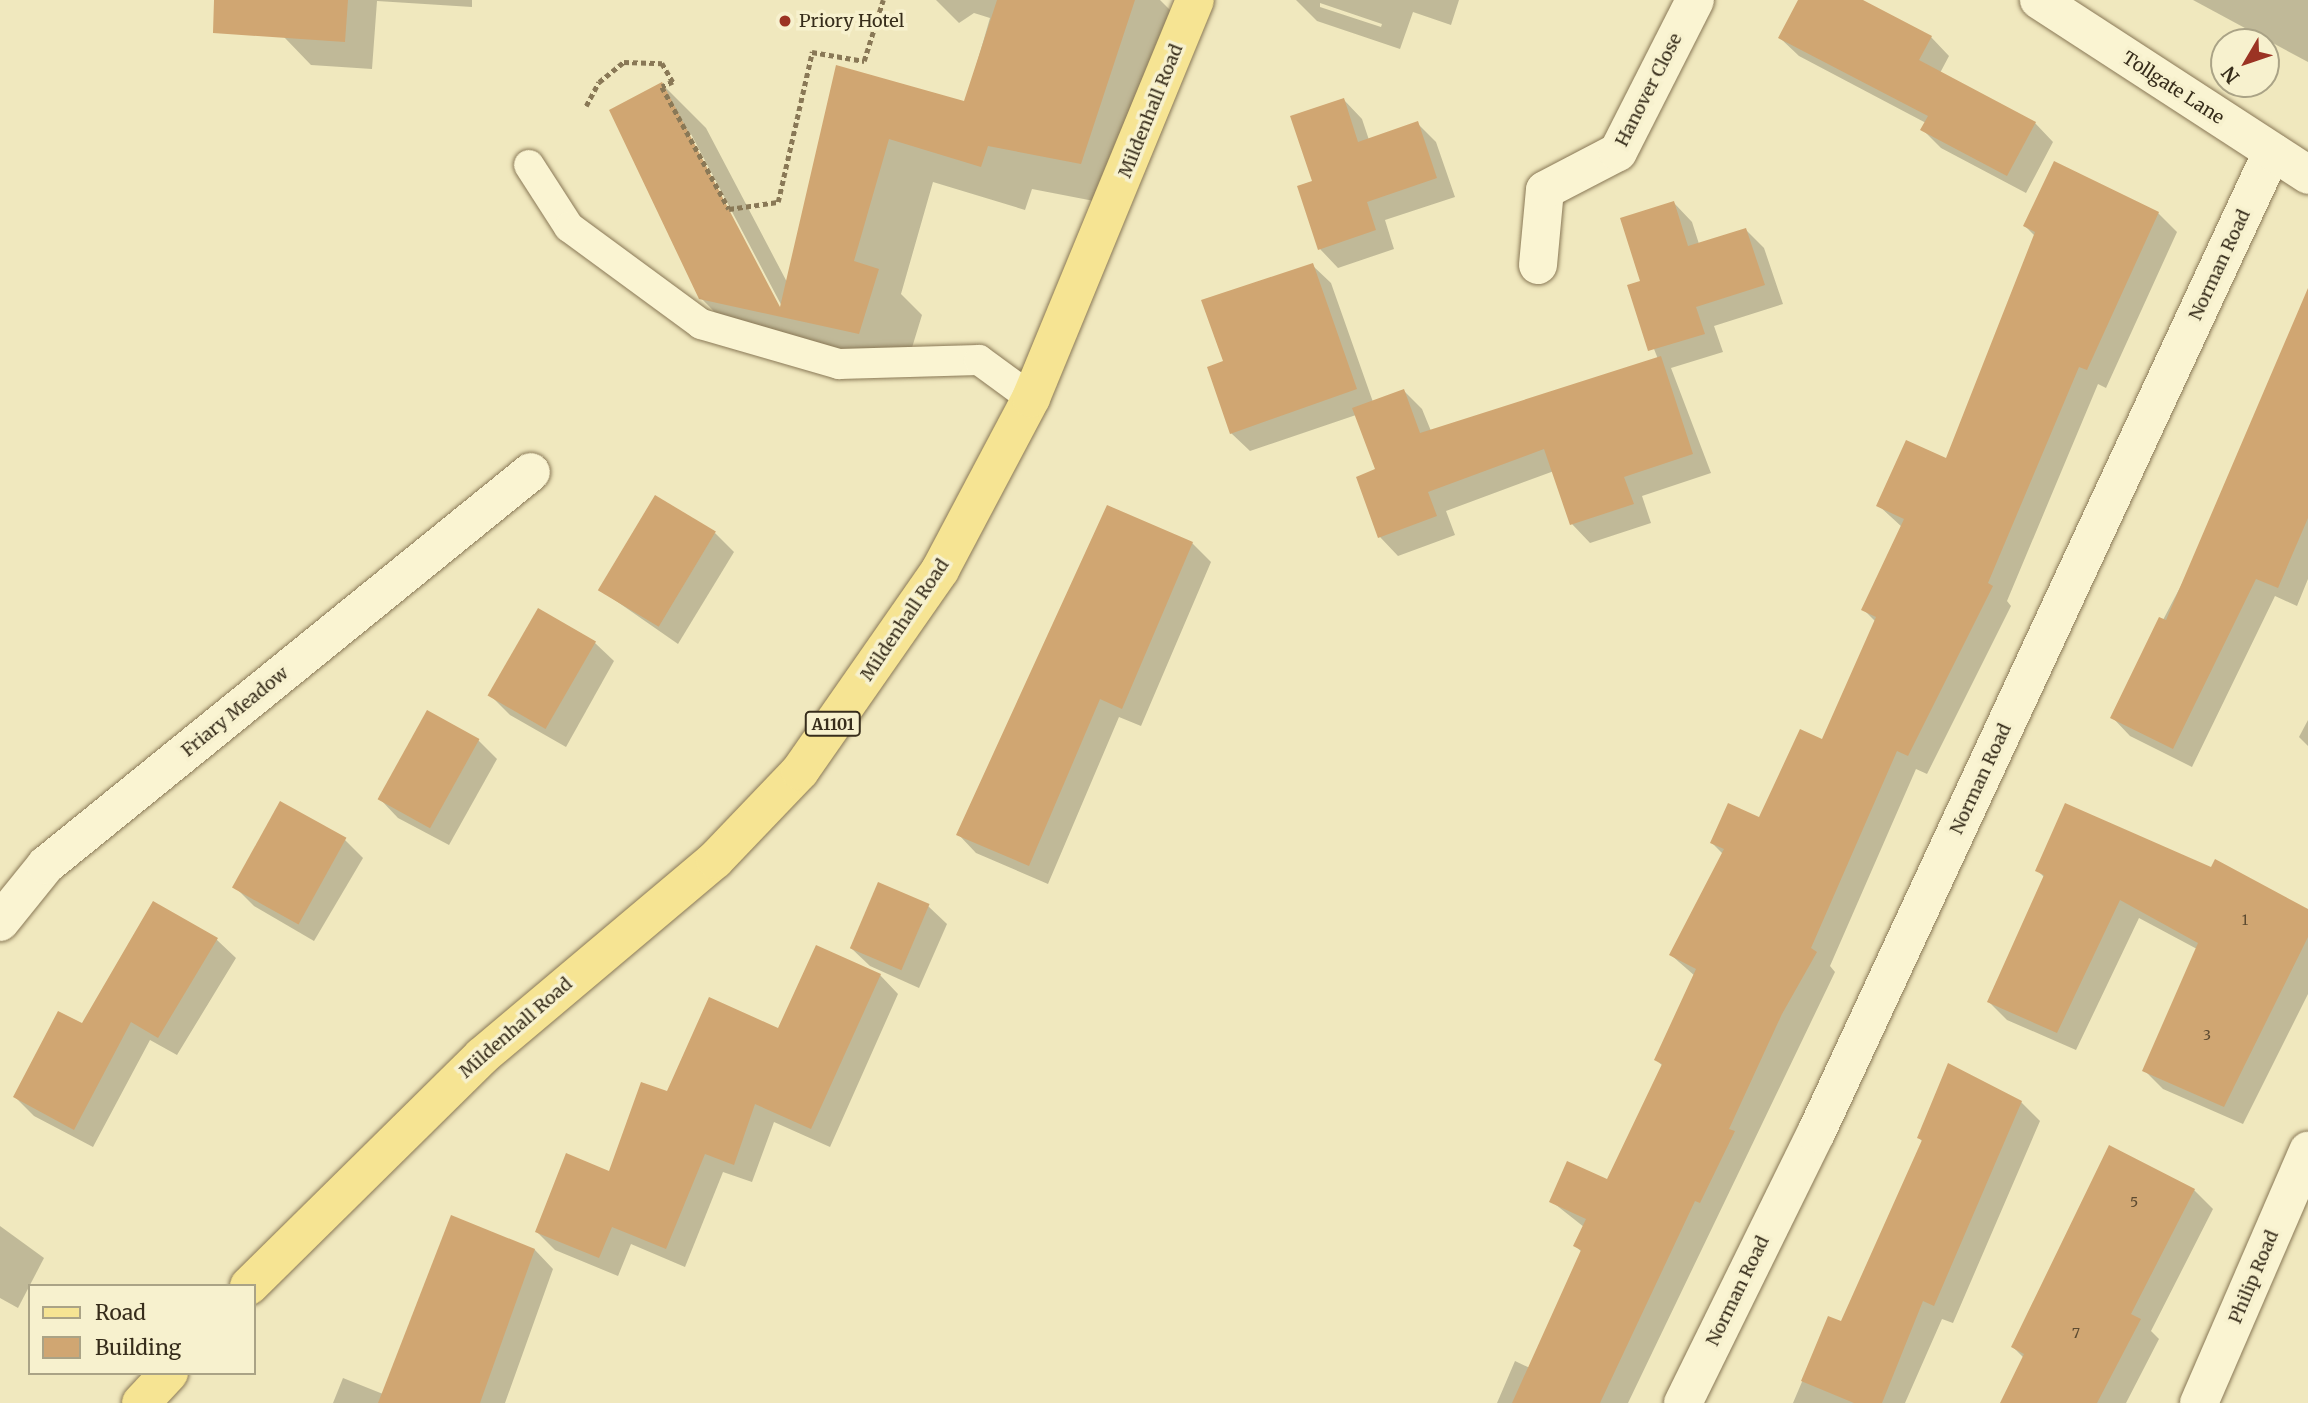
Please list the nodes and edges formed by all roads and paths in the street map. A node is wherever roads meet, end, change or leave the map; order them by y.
1 (883, 0) edge
2 (1195, 0) edge
3 (1695, 0) edge
4 (2039, 0) edge
5 (586, 106) dead end
6 (529, 165) dead end
7 (2298, 165) edge
8 (1538, 265) dead end
9 (1031, 398) junction
10 (531, 472) dead end
11 (0, 922) edge
12 (2308, 1151) edge
13 (252, 1284) edge
14 (167, 1375) edge
15 (141, 1403) edge
16 (1683, 1403) edge
17 (2199, 1403) edge

1 - 5 path
2 - 9 main road, Mildenhall Road / A1101
3 - 8 street, Hanover Close
4 - 7 street, Tollgate Lane
6 - 9 lane
7 - 16 street, Norman Road
9 - 13 main road, Mildenhall Road / A1101
10 - 11 street, Friary Meadow
12 - 17 street, Philip Road
14 - 15 main road

